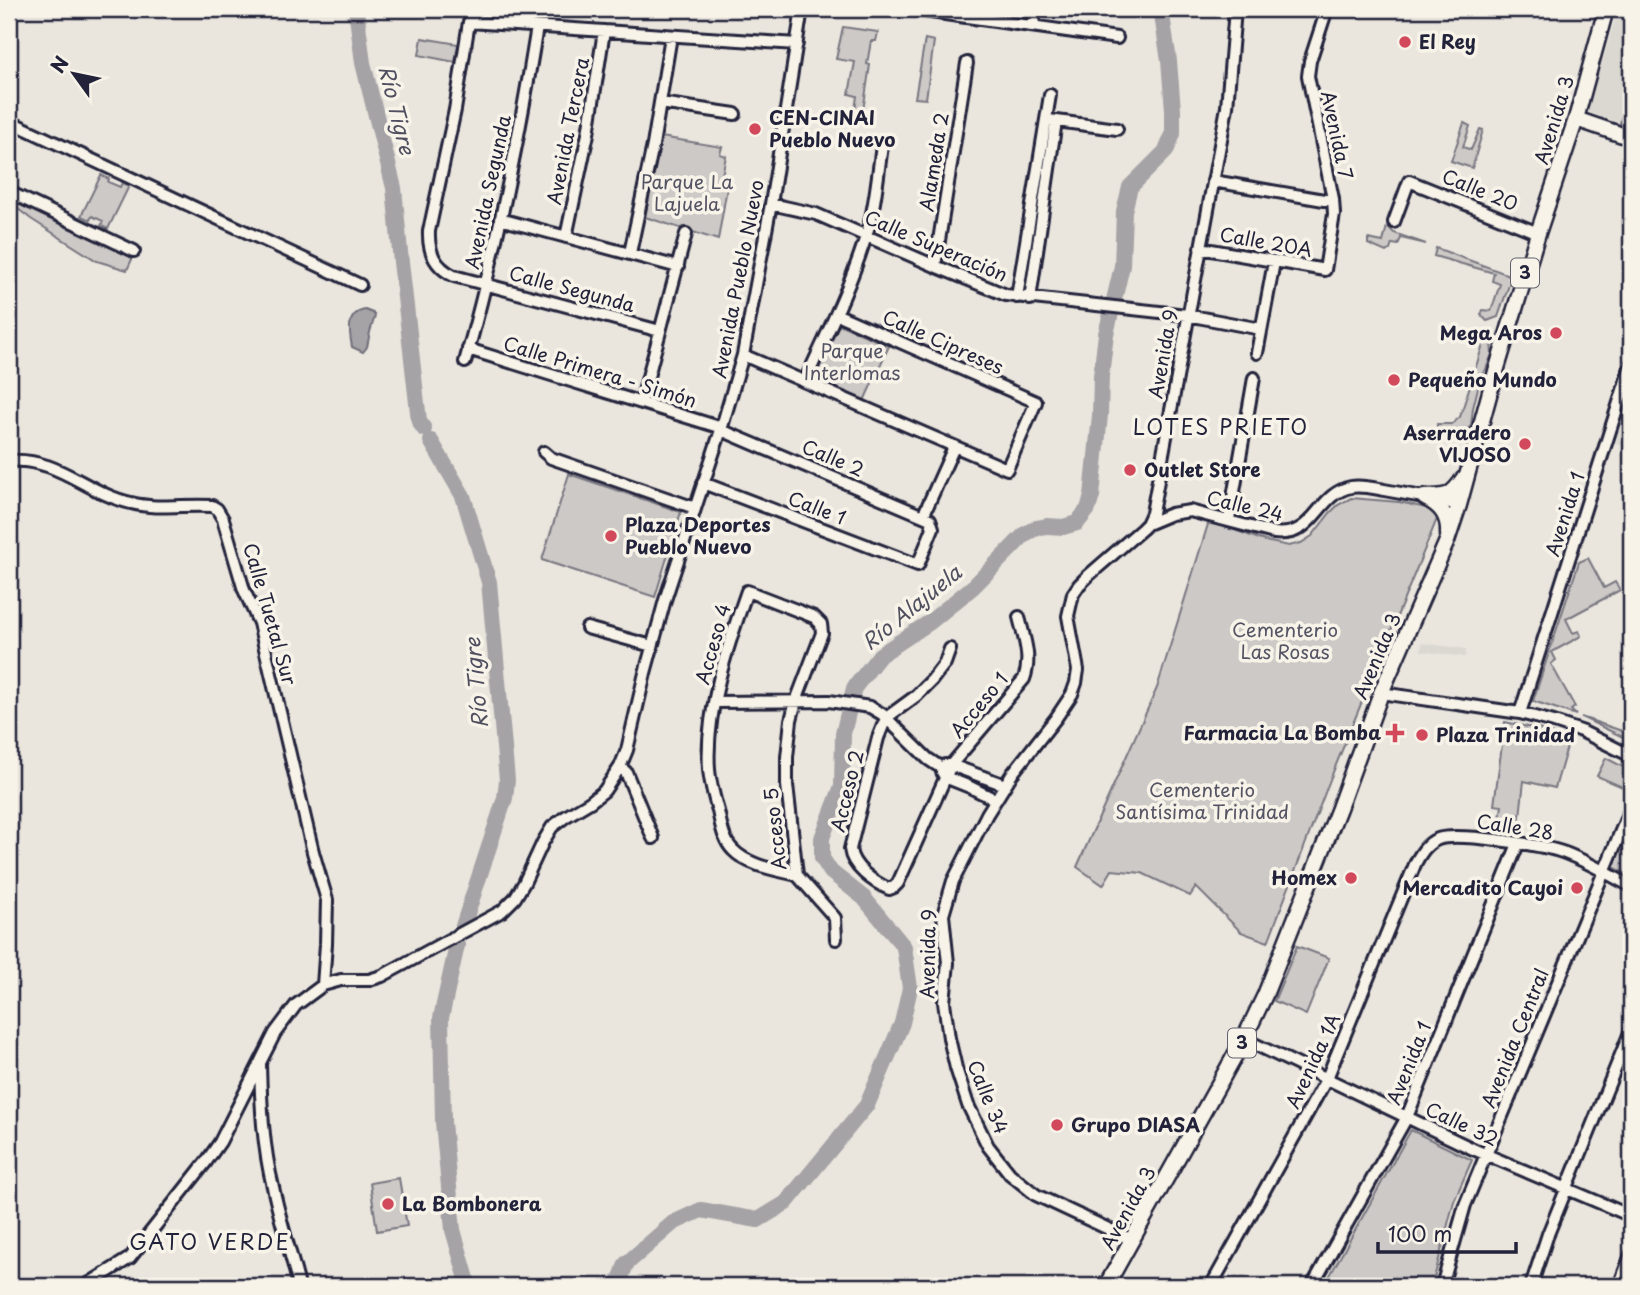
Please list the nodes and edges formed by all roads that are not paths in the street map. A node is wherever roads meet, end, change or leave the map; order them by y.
1 (802, 9) edge
2 (909, 9) edge
3 (1035, 9) edge
4 (1235, 9) edge
5 (1327, 9) edge
6 (1606, 9) edge
7 (1033, 26) junction
8 (537, 27) junction
9 (604, 31) junction
10 (671, 36) junction
11 (1118, 38) dead end
12 (797, 44) junction
13 (967, 63) dead end
14 (1050, 95) dead end
15 (660, 103) junction
16 (735, 114) dead end
17 (1576, 119) junction
18 (1051, 120) junction
19 (9, 121) edge
20 (1117, 129) dead end
21 (1631, 138) edge
22 (882, 146) dead end
23 (1213, 181) junction
24 (9, 192) edge
25 (1333, 199) junction
26 (771, 204) junction
27 (500, 219) junction
28 (1394, 222) dead end
29 (1538, 233) junction
30 (686, 234) dead end
31 (866, 236) junction
32 (566, 237) junction
33 (1200, 248) junction
34 (134, 251) dead end
35 (630, 253) junction
36 (1274, 262) junction
37 (935, 266) junction
38 (678, 267) junction
39 (1325, 270) joint
40 (486, 284) junction
41 (360, 285) dead end
42 (1017, 297) junction
43 (1030, 299) junction
44 (836, 314) junction
45 (1187, 315) junction
46 (1261, 329) junction
47 (660, 331) junction
48 (468, 349) junction
49 (1257, 354) dead end
50 (743, 355) junction
51 (465, 362) dead end
52 (1631, 365) edge
53 (1254, 378) dead end
54 (805, 381) junction
55 (641, 402) junction
56 (722, 429) junction
57 (954, 446) junction
58 (544, 452) dead end
59 (9, 461) edge
60 (1471, 465) junction
61 (703, 483) junction
62 (1424, 497) junction
63 (1156, 498) junction
64 (1460, 505) junction
65 (695, 508) junction
66 (1171, 514) junction
67 (927, 517) junction
68 (1229, 520) junction
69 (1147, 524) junction
70 (1447, 541) junction
71 (1019, 617) dead end
72 (587, 628) dead end
73 (652, 646) junction
74 (950, 649) dead end
75 (1381, 693) junction
76 (796, 701) junction
77 (715, 702) junction
78 (1520, 713) junction
79 (886, 718) junction
80 (1609, 744) junction
81 (1631, 747) edge
82 (1631, 756) edge
83 (620, 767) junction
84 (945, 769) junction
85 (1005, 785) junction
86 (996, 800) junction
87 (1631, 807) edge
88 (653, 838) dead end
89 (1430, 844) joint
90 (1518, 844) junction
91 (1603, 872) junction
92 (797, 876) junction
93 (1631, 886) edge
94 (836, 939) dead end
95 (323, 985) junction
96 (945, 1013) joint
97 (1631, 1030) edge
98 (1244, 1039) junction
99 (260, 1061) junction
100 (1327, 1078) junction
101 (1407, 1117) junction
102 (1486, 1155) junction
103 (1567, 1190) junction
104 (1631, 1216) edge
105 (1132, 1240) junction
106 (1631, 1255) edge
107 (85, 1286) edge
108 (299, 1286) edge
109 (1106, 1286) edge
110 (1211, 1286) edge
111 (1312, 1286) edge
112 (1442, 1286) edge
113 (1531, 1286) edge
114 (1619, 1286) edge

1 - 12 street, Avenida Pueblo Nuevo
2 - 7 street
3 - 7 street
4 - 23 street, Avenida 9
5 - 25 street, Avenida 7
6 - 17 main road, Avenida 3 / 3
7 - 11 street
8 - 9 street
8 - 27 street, Avenida Segunda
8 - 40 street, Calle Segunda
9 - 10 street
9 - 32 street, Avenida Tercera
10 - 12 street
10 - 15 street
12 - 26 street, Avenida Pueblo Nuevo
13 - 37 street, Alameda 2
14 - 18 street
15 - 16 street
15 - 35 street
17 - 21 main road
17 - 29 main road, Avenida 3 / 3
18 - 20 street
18 - 42 street
18 - 43 street
19 - 41 street
22 - 31 street
23 - 25 street
23 - 33 street, Avenida 9
24 - 34 street
25 - 39 street, Avenida 7
26 - 31 street, Calle Superación
26 - 50 street, Avenida Pueblo Nuevo
27 - 32 street
27 - 40 street, Avenida Segunda
28 - 29 street, Calle 20
29 - 60 main road, Avenida 3 / 3
30 - 38 street
31 - 37 street, Calle Superación
31 - 44 street
32 - 35 street
33 - 36 street, Calle 20A
33 - 45 street, Avenida 9
35 - 38 street
36 - 39 street, Calle 20A
36 - 46 street
37 - 42 street, Calle Superación
38 - 47 street
40 - 47 street, Calle Segunda
40 - 48 street, Avenida Segunda
42 - 43 street, Calle Superación
43 - 45 street, Calle Superación
44 - 54 street
44 - 57 street, Calle Cipreses
45 - 46 street, Calle Superación
45 - 63 street, Avenida 9
46 - 49 street
47 - 55 street
48 - 51 street, Avenida Segunda
48 - 55 street, Calle Primera - Simón
50 - 54 street
50 - 56 street, Avenida Pueblo Nuevo
52 - 78 street, Avenida 1
53 - 68 street
54 - 57 street
55 - 56 street, Calle Primera - Simón
56 - 61 street, Avenida Pueblo Nuevo
56 - 67 street, Calle 2
57 - 67 street
58 - 65 street
59 - 95 street, Calle Tuetal Sur
60 - 62 main road
60 - 64 main road, Avenida 3 / 3
61 - 65 street, Avenida Pueblo Nuevo
61 - 67 street, Calle 1
62 - 64 street, Calle 24
62 - 68 street, Calle 24
62 - 70 main road
63 - 66 street
63 - 69 street, Avenida 9
64 - 70 main road, Avenida 3 / 3
65 - 73 street, Avenida Pueblo Nuevo
66 - 68 street, Calle 24
66 - 69 street, Calle 24
69 - 85 street, Avenida 9
70 - 75 main road, Avenida 3 / 3
71 - 84 street, Acceso 1
72 - 73 street
73 - 83 street, Avenida Pueblo Nuevo
74 - 79 street
75 - 78 street
75 - 98 main road, Avenida 3 / 3
76 - 77 street
76 - 77 street, Acceso 4
76 - 79 street
76 - 92 street, Acceso 5
77 - 92 street
78 - 80 street
79 - 84 street
79 - 84 street, Acceso 2
80 - 81 street
80 - 82 street
83 - 88 street
83 - 95 street, Avenida Pueblo Nuevo
84 - 85 street
84 - 86 street
85 - 86 street, Avenida 9
86 - 96 street, Avenida 9
87 - 91 street, Avenida Central
89 - 90 street, Calle 28
89 - 100 street, Avenida 1A
90 - 91 street, Calle 28
90 - 101 street, Avenida 1
91 - 93 street, Calle 28
91 - 102 street, Avenida Central
92 - 94 street, Acceso 5
95 - 99 street, Avenida Pueblo Nuevo
96 - 105 street, Calle 34
97 - 103 street
98 - 100 street, Calle 32
98 - 105 main road, Avenida 3 / 3
99 - 107 street, Avenida Pueblo Nuevo
99 - 108 street
100 - 101 street, Calle 32
100 - 110 street, Avenida 1A
101 - 102 street, Calle 32
101 - 111 street, Avenida 1
102 - 103 street, Calle 32
102 - 112 street, Avenida Central
103 - 104 street, Calle 32
103 - 113 street
105 - 109 main road, Avenida 3 / 3
106 - 114 street

